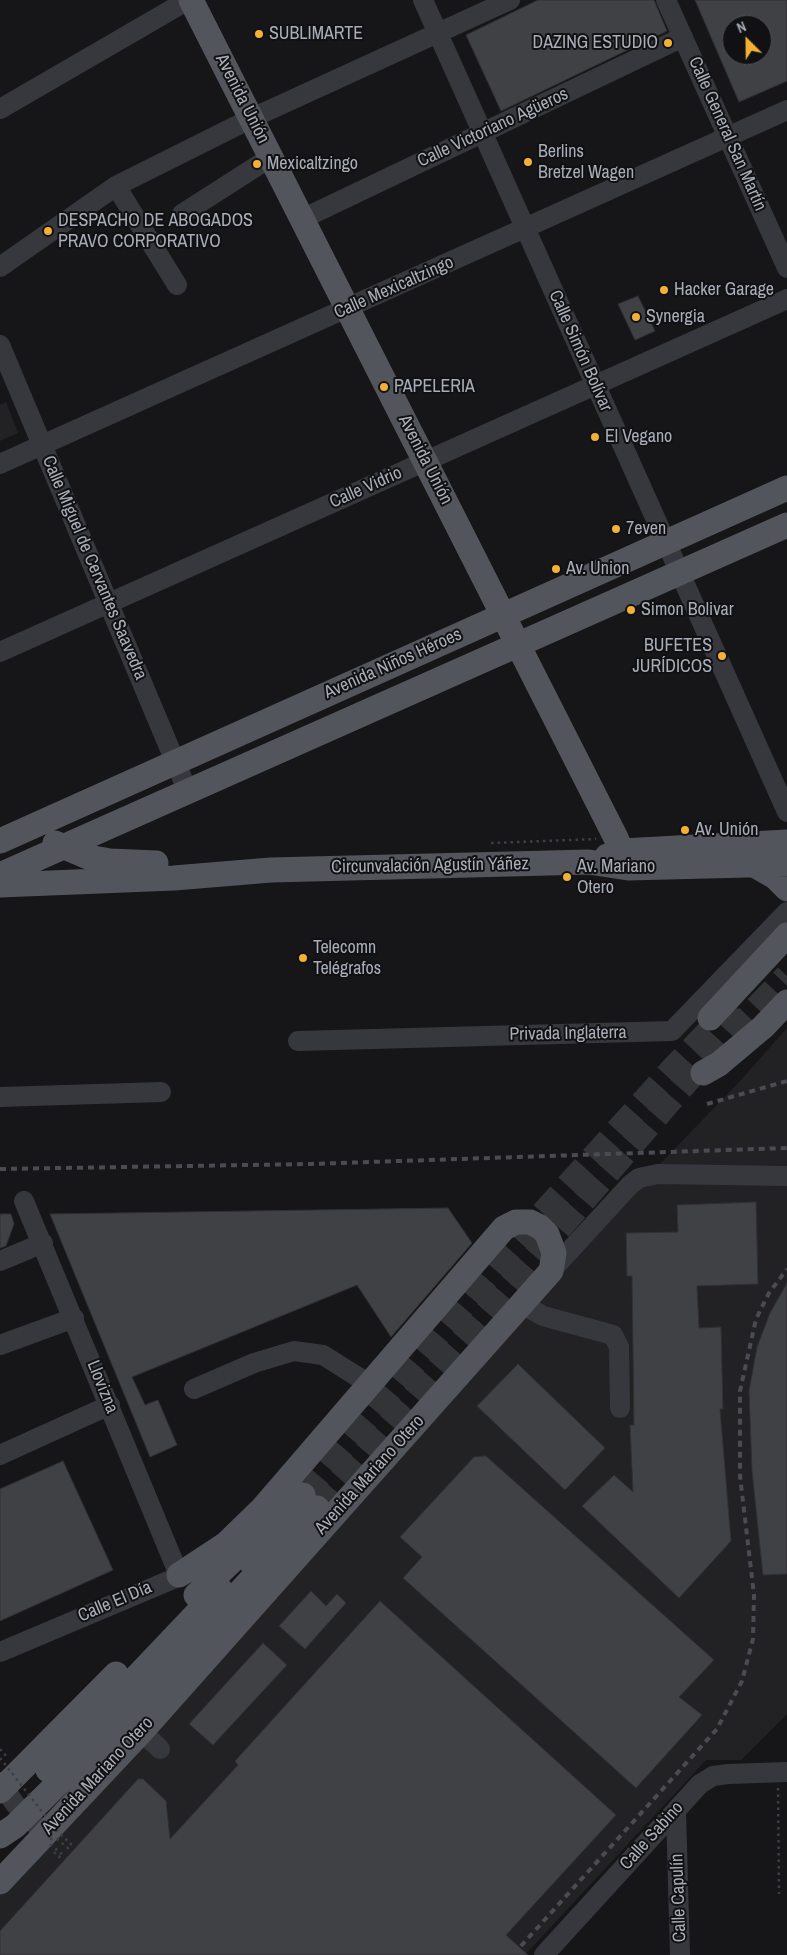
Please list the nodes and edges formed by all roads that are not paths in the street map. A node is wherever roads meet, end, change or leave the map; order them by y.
1 (189, 0) edge
2 (422, 0) edge
3 (510, 0) edge
4 (666, 0) edge
5 (438, 33) junction
6 (683, 37) junction
7 (0, 109) edge
8 (787, 110) edge
9 (252, 118) junction
10 (482, 133) junction
11 (728, 137) junction
12 (271, 157) junction
13 (116, 186) junction
14 (182, 214) dead end
15 (302, 219) junction
16 (525, 229) junction
17 (0, 266) edge
18 (787, 268) edge
19 (177, 285) dead end
20 (787, 299) edge
21 (348, 308) junction
22 (0, 345) edge
23 (595, 385) junction
24 (42, 445) junction
25 (425, 461) junction
26 (0, 464) edge
27 (787, 488) edge
28 (787, 525) edge
29 (666, 542) junction
30 (680, 573) junction
31 (108, 603) junction
32 (503, 614) junction
33 (519, 646) junction
34 (0, 652) edge
35 (175, 762) junction
36 (188, 792) junction
37 (787, 812) edge
38 (27, 830) junction
39 (0, 842) edge
40 (787, 842) edge
41 (62, 847) junction
42 (625, 859) junction
43 (787, 864) edge
44 (754, 865) junction
45 (271, 870) junction
46 (0, 875) edge
47 (0, 885) edge
48 (787, 889) edge
49 (787, 912) edge
50 (785, 935) edge
51 (787, 1002) edge
52 (710, 1018) tunnel mouth
53 (298, 1040) dead end
54 (703, 1073) dead end
55 (161, 1092) dead end
56 (0, 1097) edge
57 (787, 1176) edge
58 (24, 1201) dead end
59 (43, 1243) junction
60 (0, 1261) edge
61 (551, 1271) junction
62 (522, 1304) junction
63 (74, 1318) junction
64 (0, 1345) edge
65 (369, 1384) junction
66 (194, 1389) dead end
67 (110, 1405) junction
68 (620, 1408) dead end
69 (0, 1455) edge
70 (304, 1503) junction
71 (232, 1559) junction
72 (179, 1575) junction
73 (0, 1652) edge
74 (134, 1724) junction
75 (160, 1749) dead end
76 (782, 1772) edge
77 (6, 1810) edge
78 (676, 1810) junction
79 (42, 1836) junction
80 (0, 1882) edge
81 (544, 1955) edge
82 (680, 1955) edge

1 - 7 street
1 - 9 main road, Avenida Unión
2 - 5 street, Calle Simón Bolívar
3 - 5 street
4 - 6 street, Calle General San Martín
5 - 9 street
5 - 10 street, Calle Simón Bolívar
6 - 10 street, Calle Victoriano Agüeros
6 - 11 street, Calle General San Martín
8 - 11 street, Calle Mexicaltzingo
9 - 12 main road, Avenida Unión
9 - 13 street
10 - 15 street, Calle Victoriano Agüeros
10 - 16 street, Calle Simón Bolívar
11 - 16 street, Calle Mexicaltzingo
11 - 18 street, Calle General San Martín
12 - 14 street
12 - 15 main road, Avenida Unión
13 - 17 street
13 - 19 street
15 - 21 main road, Avenida Unión
16 - 21 street, Calle Mexicaltzingo
16 - 23 street, Calle Simón Bolívar
20 - 23 street, Calle Vidrio
21 - 24 street, Calle Mexicaltzingo
21 - 25 main road, Avenida Unión
22 - 24 street, Calle Miguel de Cervantes Saavedra
23 - 25 street, Calle Vidrio
23 - 29 street, Calle Simón Bolívar
24 - 26 street, Calle Mexicaltzingo
24 - 31 street, Calle Miguel de Cervantes Saavedra
25 - 31 street, Calle Vidrio
25 - 32 main road, Avenida Unión
27 - 29 main road, Avenida Niños Héroes
28 - 30 main road, Avenida Niños Héroes
29 - 30 street, Calle Simón Bolívar
29 - 32 main road, Avenida Niños Héroes
30 - 33 main road, Avenida Niños Héroes
30 - 37 street, Calle Simón Bolívar
31 - 34 street, Calle Vidrio
31 - 35 street, Calle Miguel de Cervantes Saavedra
32 - 33 main road, Avenida Unión
32 - 35 main road, Avenida Niños Héroes
33 - 36 main road, Avenida Niños Héroes
33 - 42 main road, Avenida Unión
35 - 36 street, Calle Miguel de Cervantes Saavedra
35 - 38 main road, Avenida Niños Héroes
36 - 41 main road, Avenida Niños Héroes
38 - 39 main road, Avenida Niños Héroes
38 - 41 main road, Circunvalación Agustín Yáñez
40 - 42 main road, Circunvalación Agustín Yáñez
41 - 45 main road, Circunvalación Agustín Yáñez
41 - 46 main road, Avenida Niños Héroes
42 - 44 main road, Circunvalación Agustín Yáñez
42 - 45 main road, Circunvalación Agustín Yáñez
43 - 44 main road, Circunvalación Agustín Yáñez
44 - 48 main road
45 - 47 main road, Circunvalación Agustín Yáñez
49 - 53 street, Privada Inglaterra
50 - 52 main road
51 - 54 main road
55 - 56 street
57 - 61 street, Avenida Mariano Otero
58 - 59 street, Llovizna
59 - 60 street
59 - 63 street, Llovizna
61 - 62 main road, Avenida Mariano Otero
61 - 65 main road
62 - 68 street
62 - 74 main road, Avenida Mariano Otero
63 - 64 street
63 - 67 street, Llovizna
65 - 66 street
65 - 72 main road
67 - 69 street
67 - 72 street, Llovizna
70 - 71 main road, Avenida Mariano Otero
70 - 74 main road, Avenida Mariano Otero
70 - 77 main road, Avenida Mariano Otero
71 - 72 street, Calle El Día
71 - 77 main road, Avenida Mariano Otero
72 - 73 street, Calle El Día
74 - 75 street
74 - 77 main road, Avenida Mariano Otero
74 - 79 main road, Avenida Mariano Otero
76 - 78 street, Calle Sabino
77 - 79 street
78 - 81 street, Calle Sabino
78 - 82 street, Calle Capulín
79 - 80 main road, Avenida Mariano Otero

